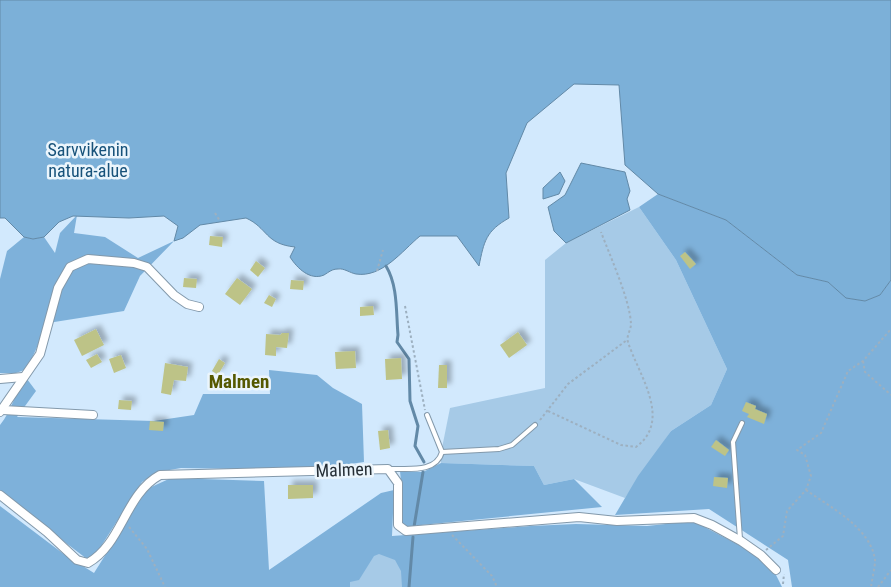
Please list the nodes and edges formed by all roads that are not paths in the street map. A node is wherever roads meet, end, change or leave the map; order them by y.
1 (199, 308) dead end
2 (23, 376) junction
3 (0, 378) edge
4 (2, 411) edge
5 (93, 414) dead end
6 (428, 415) road end
7 (742, 423) dead end
8 (535, 425) road end
9 (442, 452) junction
10 (388, 468) junction
11 (0, 496) edge
12 (740, 541) junction
13 (776, 570) dead end

1 - 2 street
2 - 3 street
2 - 4 street
4 - 5 street
6 - 9 lane
7 - 12 lane
8 - 9 lane
9 - 10 lane
10 - 11 street, Malmen
10 - 12 street, Malmen
12 - 13 street, Malmen

